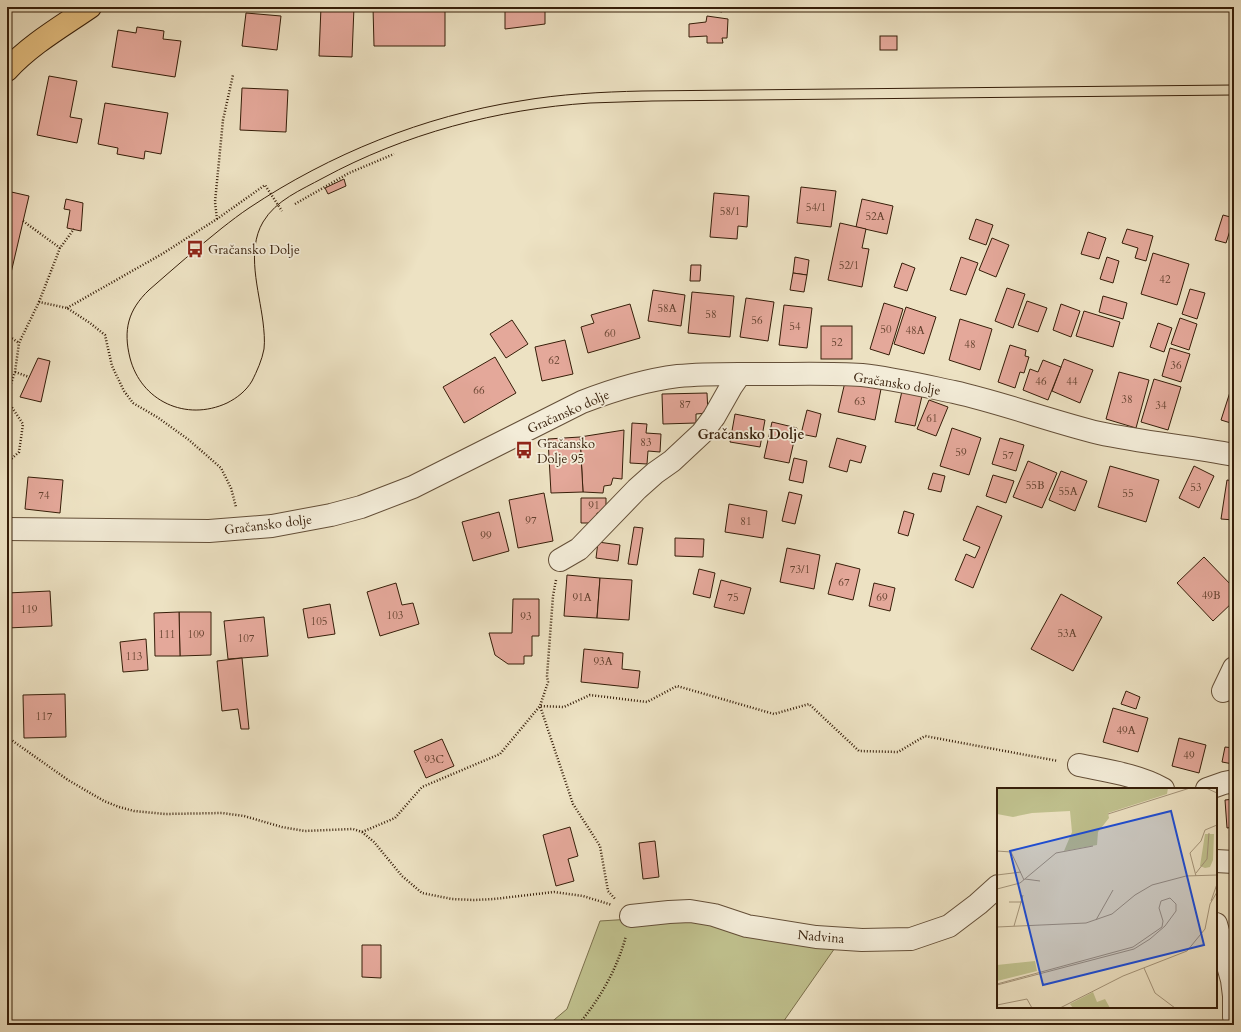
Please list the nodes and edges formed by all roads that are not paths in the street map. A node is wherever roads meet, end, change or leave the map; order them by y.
1 (90, 7) edge
2 (7, 70) edge
3 (740, 374) junction
4 (1234, 455) edge
5 (7, 529) edge
6 (560, 560) road end
7 (1234, 668) edge
8 (1223, 691) dead end
9 (1079, 765) road end
10 (1234, 782) edge
11 (1161, 788) edge
12 (1210, 788) edge
13 (1217, 861) edge
14 (1234, 862) edge
15 (997, 887) edge
16 (631, 916) road end
17 (1217, 928) edge
18 (1234, 997) edge
19 (1234, 1017) edge

1 - 2 main road
3 - 4 street, Gračansko dolje
3 - 5 street, Gračansko dolje
3 - 6 street
7 - 8 street
9 - 11 street
10 - 12 street
13 - 14 street
15 - 16 street, Nadvina
17 - 18 street
18 - 19 street

